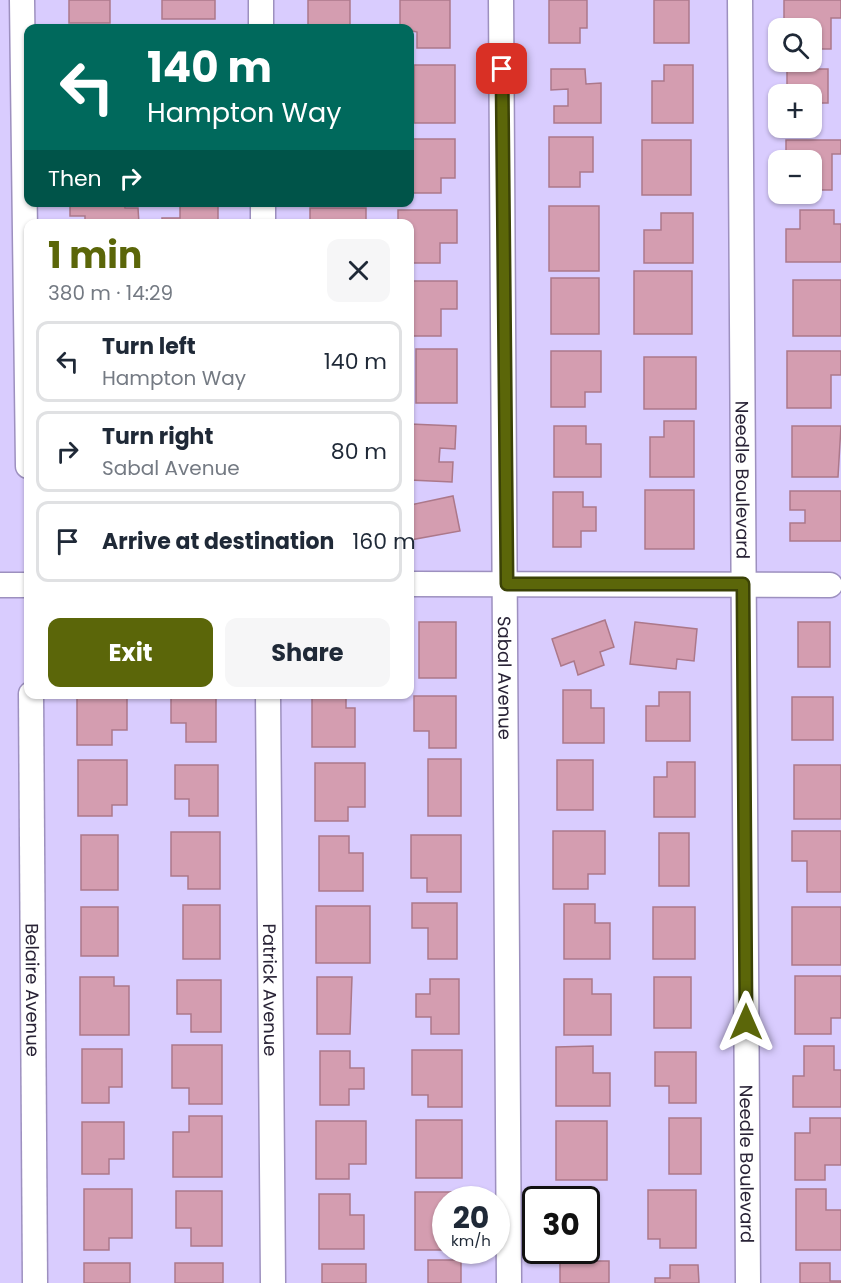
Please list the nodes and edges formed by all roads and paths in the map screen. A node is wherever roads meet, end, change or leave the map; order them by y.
1 (21, 0) edge
2 (261, 0) edge
3 (501, 0) edge
4 (740, 0) edge
5 (261, 24) edge
6 (24, 200) edge
7 (414, 584) edge
8 (507, 584) junction
9 (743, 584) junction
10 (0, 585) edge
11 (24, 585) edge
12 (830, 585) dead end
13 (31, 699) edge
14 (268, 699) edge
15 (34, 1283) edge
16 (273, 1283) edge
17 (509, 1283) edge
18 (748, 1283) edge

1 - 6 street
2 - 5 street
3 - 8 street, Sabal Avenue
4 - 9 street, Needle Boulevard
7 - 8 street
8 - 9 street
8 - 17 street, Sabal Avenue
9 - 12 street
9 - 18 street, Needle Boulevard
10 - 11 street
13 - 15 street, Belaire Avenue
14 - 16 street, Patrick Avenue

